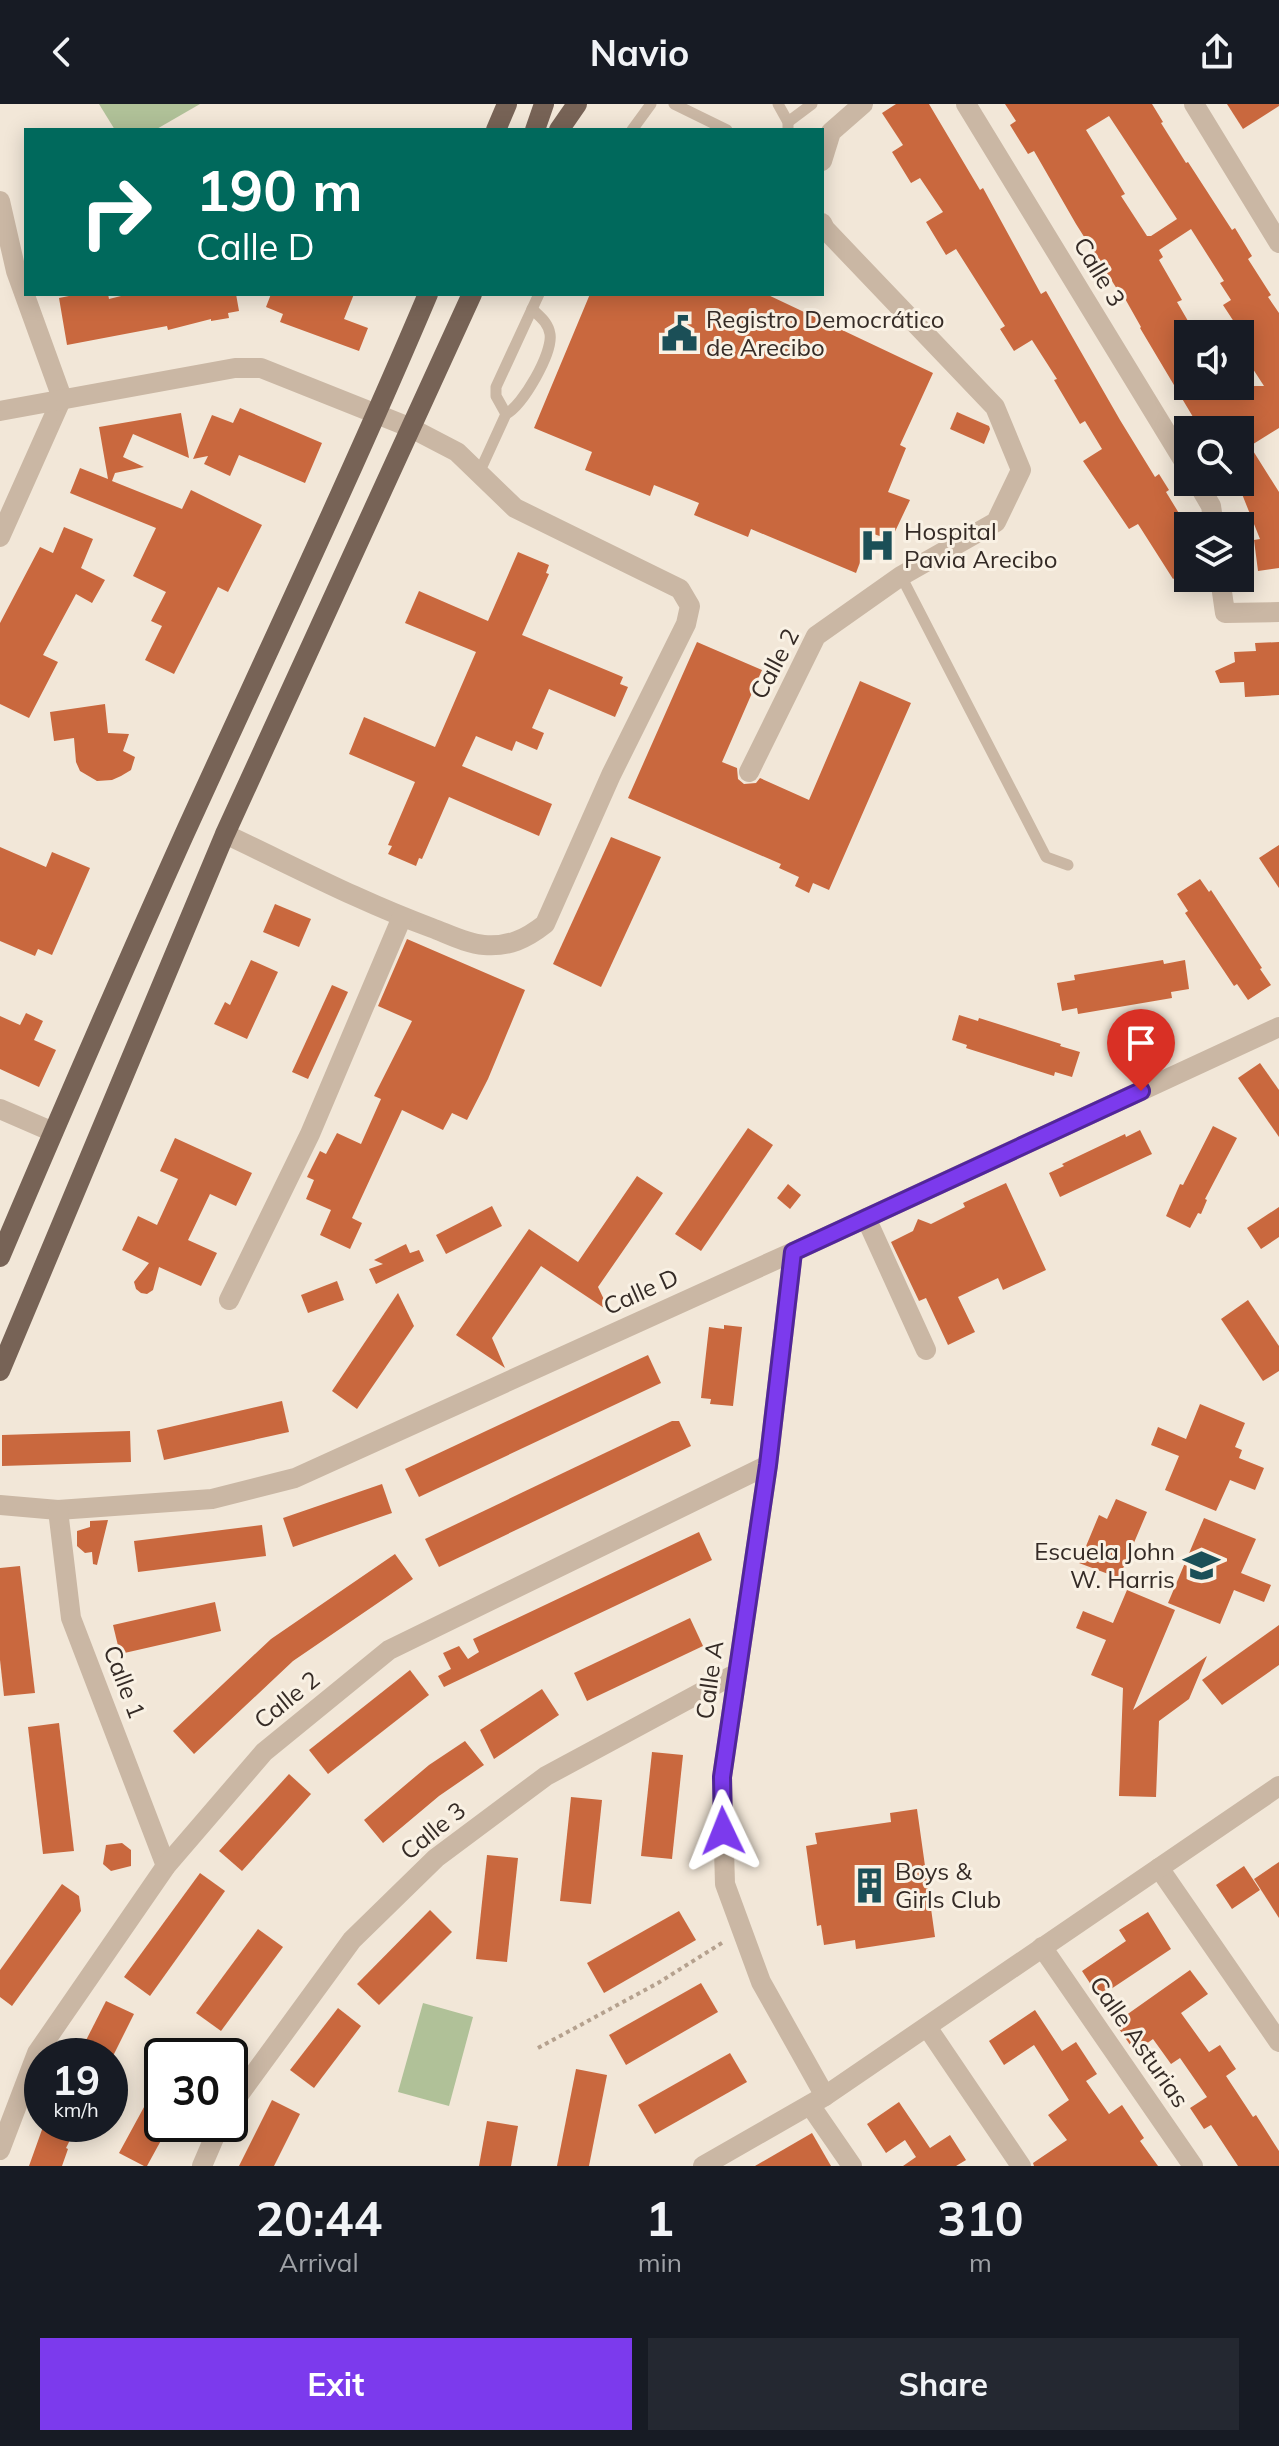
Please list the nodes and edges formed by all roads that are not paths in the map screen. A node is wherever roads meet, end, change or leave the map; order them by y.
1 (498, 104) edge
2 (507, 104) edge
3 (544, 104) edge
4 (577, 104) edge
5 (651, 104) edge
6 (674, 104) edge
7 (778, 104) edge
8 (812, 104) edge
9 (863, 104) edge
10 (966, 104) edge
11 (1194, 104) edge
12 (788, 126) edge
13 (495, 128) edge
14 (496, 128) edge
15 (536, 128) edge
16 (560, 128) edge
17 (633, 128) edge
18 (723, 128) edge
19 (824, 155) edge
20 (0, 201) edge
21 (824, 227) edge
22 (1278, 240) edge
23 (24, 293) edge
24 (25, 296) edge
25 (427, 296) edge
26 (471, 296) edge
27 (538, 296) edge
28 (532, 309) junction
29 (62, 398) junction
30 (0, 411) edge
31 (377, 413) junction
32 (506, 414) junction
33 (409, 427) junction
34 (1174, 445) edge
35 (479, 473) junction
36 (0, 537) edge
37 (901, 576) junction
38 (1222, 592) edge
39 (1279, 612) edge
40 (749, 772) dead end
41 (225, 834) junction
42 (1068, 865) dead end
43 (402, 917) junction
44 (1279, 1027) edge
45 (0, 1109) edge
46 (53, 1132) junction
47 (866, 1218) junction
48 (793, 1252) junction
49 (0, 1257) edge
50 (229, 1300) dead end
51 (926, 1350) dead end
52 (0, 1371) edge
53 (768, 1465) junction
54 (0, 1505) edge
55 (58, 1510) junction
56 (737, 1673) junction
57 (1277, 1792) edge
58 (166, 1866) junction
59 (1159, 1868) junction
60 (1042, 1947) junction
61 (927, 2027) junction
62 (1279, 2042) edge
63 (248, 2082) edge
64 (818, 2101) junction
65 (212, 2142) edge
66 (0, 2150) edge
67 (202, 2166) edge
68 (703, 2166) edge
69 (852, 2166) edge
70 (1021, 2166) edge
71 (1193, 2166) edge

1 - 13 main road
2 - 14 main road
3 - 15 main road
4 - 16 main road
5 - 17 lane
6 - 18 lane
7 - 12 lane
8 - 12 lane
9 - 19 street
10 - 34 street, Calle 3
11 - 22 street
20 - 23 street
21 - 37 street, Calle 2
24 - 29 street
25 - 31 main road
26 - 33 main road
27 - 28 lane
28 - 32 lane
28 - 32 lane
29 - 30 street
29 - 31 street
29 - 36 street
31 - 33 street
31 - 46 main road
32 - 35 lane
33 - 35 street
33 - 41 main road
35 - 43 street
37 - 40 street, Calle 2
37 - 42 lane
38 - 39 street
41 - 43 street
41 - 52 main road
43 - 50 street
44 - 47 street, Calle D
45 - 46 street
46 - 49 main road
47 - 48 street, Calle D
47 - 51 street
48 - 53 street, Calle A
48 - 55 street, Calle D
53 - 56 street, Calle A
53 - 58 street, Calle 2
54 - 55 street, Calle D
55 - 58 street, Calle 1
56 - 63 street, Calle 3
56 - 64 street, Calle A
57 - 59 street
58 - 66 street, Calle 2
59 - 60 street
59 - 62 street
60 - 61 street
60 - 71 street, Calle Asturias
61 - 64 street
61 - 70 street
64 - 68 street
64 - 69 street, Calle A
65 - 67 street

